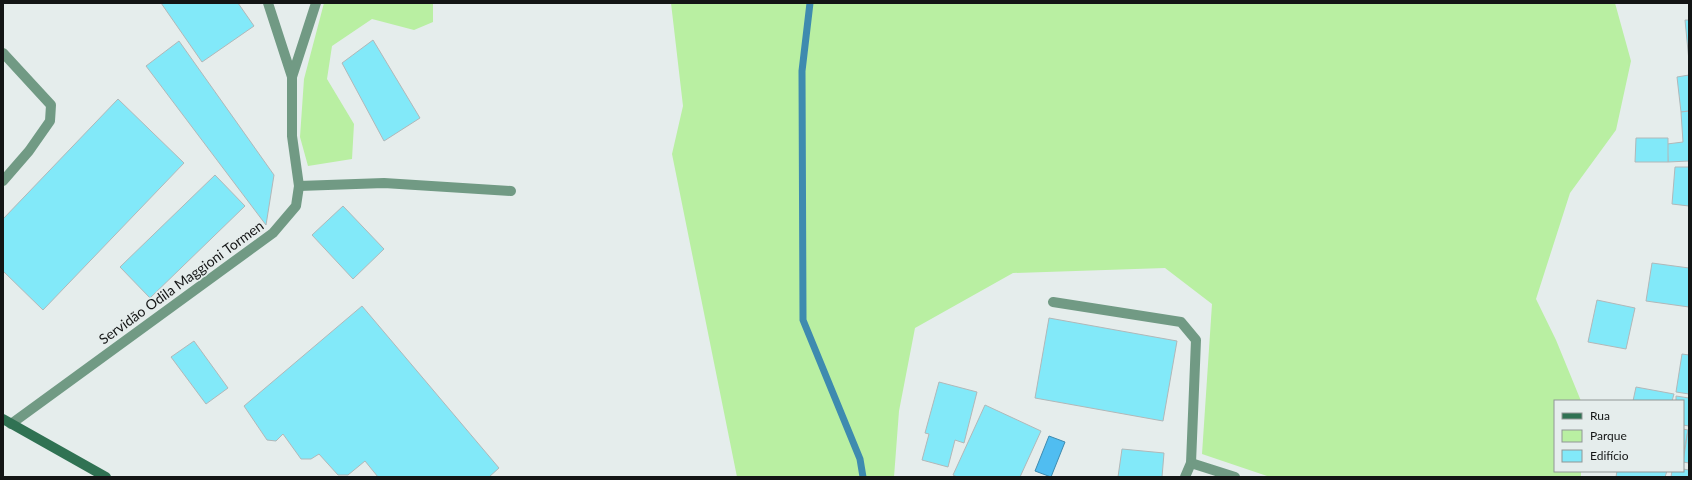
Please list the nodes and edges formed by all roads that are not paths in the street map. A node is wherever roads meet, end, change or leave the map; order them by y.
1 (268, 3) edge
2 (316, 3) edge
3 (3, 52) edge
4 (292, 77) junction
5 (3, 181) edge
6 (300, 186) junction
7 (511, 191) dead end
8 (1053, 302) dead end
9 (7, 422) edge
10 (1191, 464) junction
11 (106, 477) edge
12 (1185, 477) edge
13 (1235, 477) edge

1 - 4 street
2 - 4 street
3 - 5 street
4 - 6 street, Servidão Odila Maggioni Tormen
6 - 7 street
6 - 9 street, Servidão Odila Maggioni Tormen
8 - 10 street
9 - 11 main road
10 - 12 street
10 - 13 street

